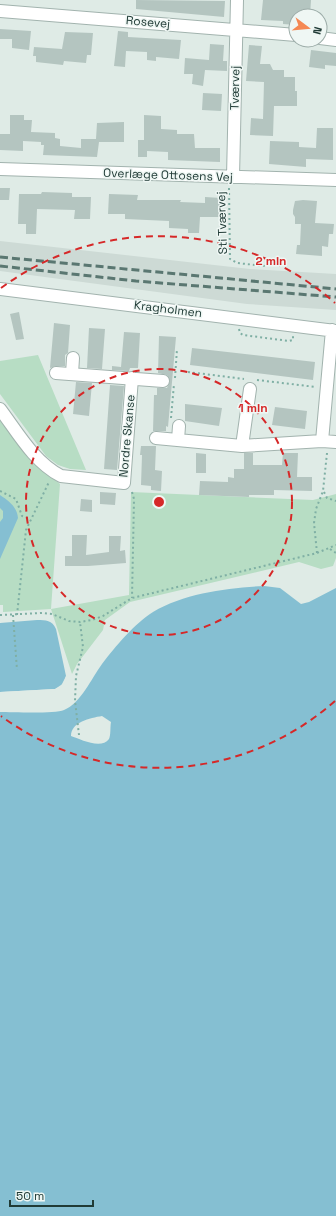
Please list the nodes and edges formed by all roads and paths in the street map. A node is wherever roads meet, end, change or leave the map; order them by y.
1 (238, 0) edge
2 (0, 11) edge
3 (237, 29) junction
4 (288, 34) edge
5 (0, 169) edge
6 (231, 177) junction
7 (336, 180) edge
8 (264, 266) dead end
9 (0, 289) edge
10 (239, 329) dead end
11 (334, 330) edge
12 (293, 336) dead end
13 (74, 358) dead end
14 (56, 373) dead end
15 (72, 374) junction
16 (132, 378) junction
17 (163, 381) dead end
18 (250, 389) dead end
19 (0, 409) edge
20 (179, 426) dead end
21 (156, 438) dead end
22 (178, 440) junction
23 (322, 441) junction
24 (336, 442) edge
25 (242, 446) junction
26 (55, 473) junction
27 (124, 483) junction
28 (0, 491) edge
29 (323, 491) junction
30 (336, 501) edge
31 (30, 519) junction
32 (336, 545) edge
33 (330, 549) junction
34 (336, 553) edge
35 (317, 554) junction
36 (132, 598) junction
37 (13, 615) junction
38 (17, 615) junction
39 (0, 616) edge
40 (80, 622) junction
41 (17, 670) dead end
42 (79, 733) dead end

1 - 3 street, Tværvej
2 - 3 street, Rosevej
3 - 4 street, Rosevej
3 - 6 street, Tværvej
5 - 6 street, Overlæge Ottosens Vej
6 - 7 street, Overlæge Ottosens Vej
6 - 8 path, Sti Tværvej
9 - 11 street, Kragholmen
10 - 12 path
11 - 23 street
13 - 15 street
14 - 15 street, Nordre Skanse
15 - 16 street, Nordre Skanse
16 - 17 street, Nordre Skanse
16 - 27 street, Nordre Skanse
18 - 25 street
19 - 26 street, Nordre Skanse
20 - 22 street
21 - 22 street
22 - 25 street
23 - 24 street
23 - 25 street
23 - 29 path
26 - 27 street, Nordre Skanse
26 - 31 path
27 - 36 path
28 - 31 path
29 - 30 path
29 - 35 path
31 - 38 path
32 - 33 path
33 - 34 path
33 - 35 path
35 - 36 path
36 - 40 path
37 - 38 path
37 - 39 path
37 - 41 path
38 - 40 path
40 - 42 path

